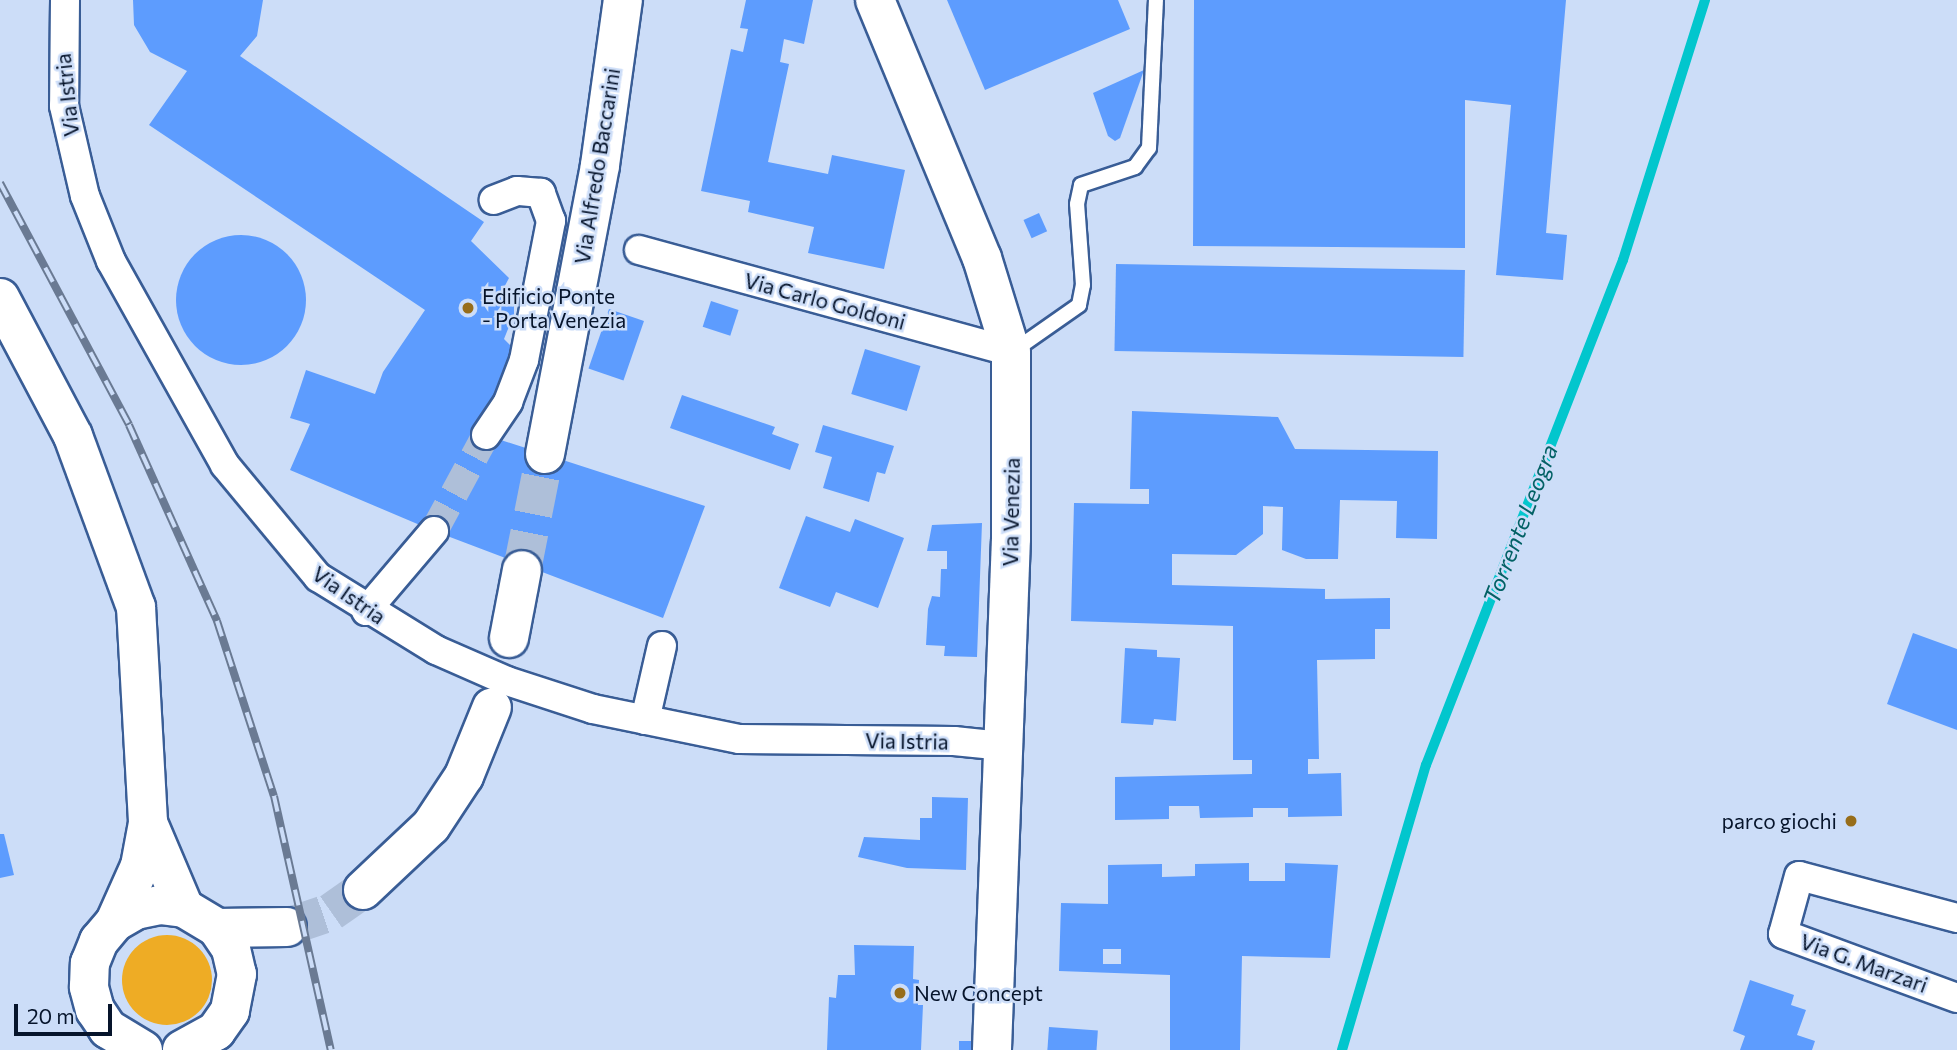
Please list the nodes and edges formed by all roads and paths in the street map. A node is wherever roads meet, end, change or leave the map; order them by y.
1 (65, 0) edge
2 (623, 0) edge
3 (875, 0) edge
4 (1156, 0) edge
5 (494, 200) dead end
6 (639, 250) dead end
7 (0, 298) edge
8 (1011, 352) junction
9 (486, 435) tunnel mouth
10 (545, 454) tunnel mouth
11 (434, 531) tunnel mouth
12 (522, 570) tunnel mouth
13 (366, 611) junction
14 (509, 638) dead end
15 (662, 646) dead end
16 (492, 707) dead end
17 (646, 720) junction
18 (1002, 746) junction
19 (148, 822) junction
20 (363, 890) tunnel mouth
21 (184, 908) junction
22 (1957, 918) edge
23 (115, 922) junction
24 (217, 928) junction
25 (237, 974) junction
26 (1957, 998) edge
27 (230, 1011) junction
28 (143, 1050) edge
29 (182, 1050) edge
30 (231, 1050) edge
31 (992, 1050) edge

1 - 13 street, Via Istria
2 - 10 main road, Via Alfredo Baccarini
3 - 8 main road, Via Venezia
4 - 8 lane
5 - 9 street
6 - 8 street, Via Carlo Goldoni
7 - 19 main road
8 - 18 main road, Via Venezia
11 - 13 street
12 - 14 main road
13 - 17 street, Via Istria
15 - 17 street
16 - 20 main road
17 - 18 street, Via Istria
18 - 31 main road, Via Venezia
19 - 21 main road
19 - 23 main road
21 - 23 main road
21 - 24 main road
22 - 26 street, Via G. Marzari
23 - 28 main road
24 - 25 main road
24 - 25 main road
25 - 27 main road
27 - 29 main road
27 - 30 main road

